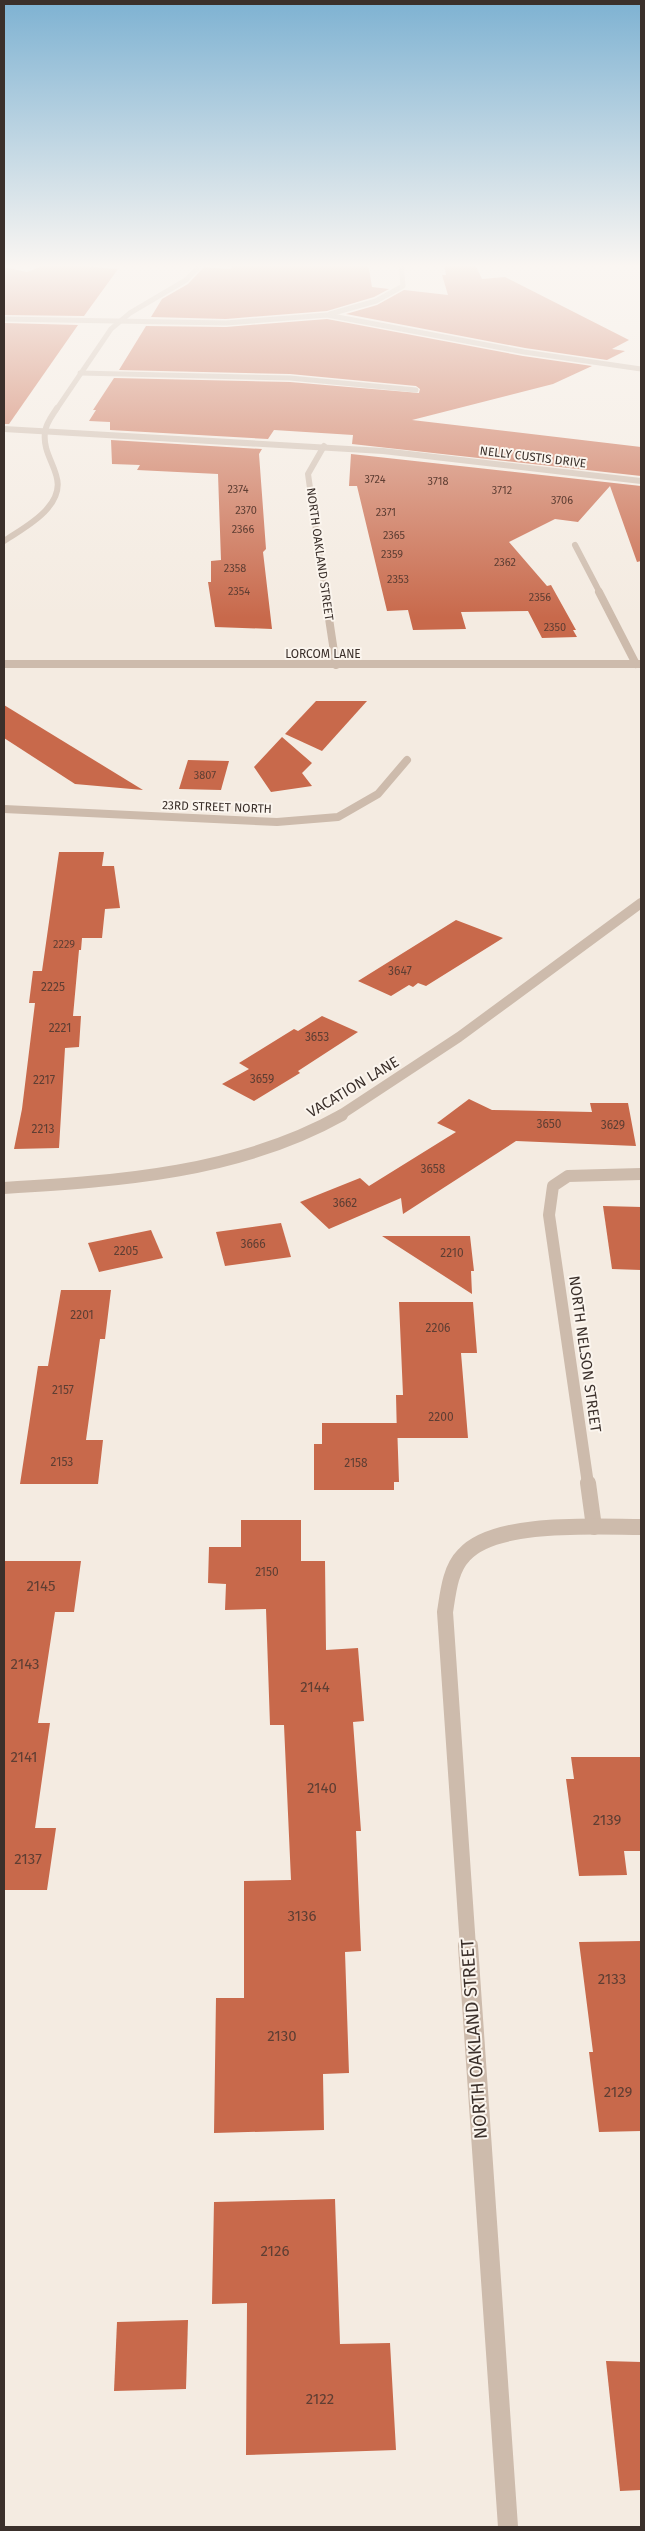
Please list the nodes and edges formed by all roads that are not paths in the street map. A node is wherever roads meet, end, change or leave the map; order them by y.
1 (75, 381) edge
2 (341, 381) edge
3 (416, 390) dead end
4 (4, 430) edge
5 (44, 434) junction
6 (4, 435) edge
7 (322, 449) junction
8 (641, 481) edge
9 (641, 487) edge
10 (4, 541) edge
11 (575, 545) dead end
12 (4, 664) edge
13 (639, 664) edge
14 (336, 665) junction
15 (407, 760) dead end
16 (4, 809) edge
17 (641, 903) edge
18 (641, 1174) edge
19 (4, 1188) edge
20 (594, 1527) junction
21 (641, 1527) edge
22 (508, 2527) edge

1 - 5 street
2 - 3 street
4 - 5 street, NELLY CUSTIS DRIVE
5 - 6 street, NELLY CUSTIS DRIVE
5 - 7 street, NELLY CUSTIS DRIVE
5 - 10 street
7 - 8 street, NELLY CUSTIS DRIVE
7 - 9 street, NELLY CUSTIS DRIVE
7 - 14 street, NORTH OAKLAND STREET
11 - 13 street
12 - 14 street, LORCOM LANE
13 - 14 street, LORCOM LANE
15 - 16 street, 23RD STREET NORTH
17 - 19 street, VACATION LANE
18 - 20 street, NORTH NELSON STREET
20 - 21 street
20 - 22 street, NORTH OAKLAND STREET

